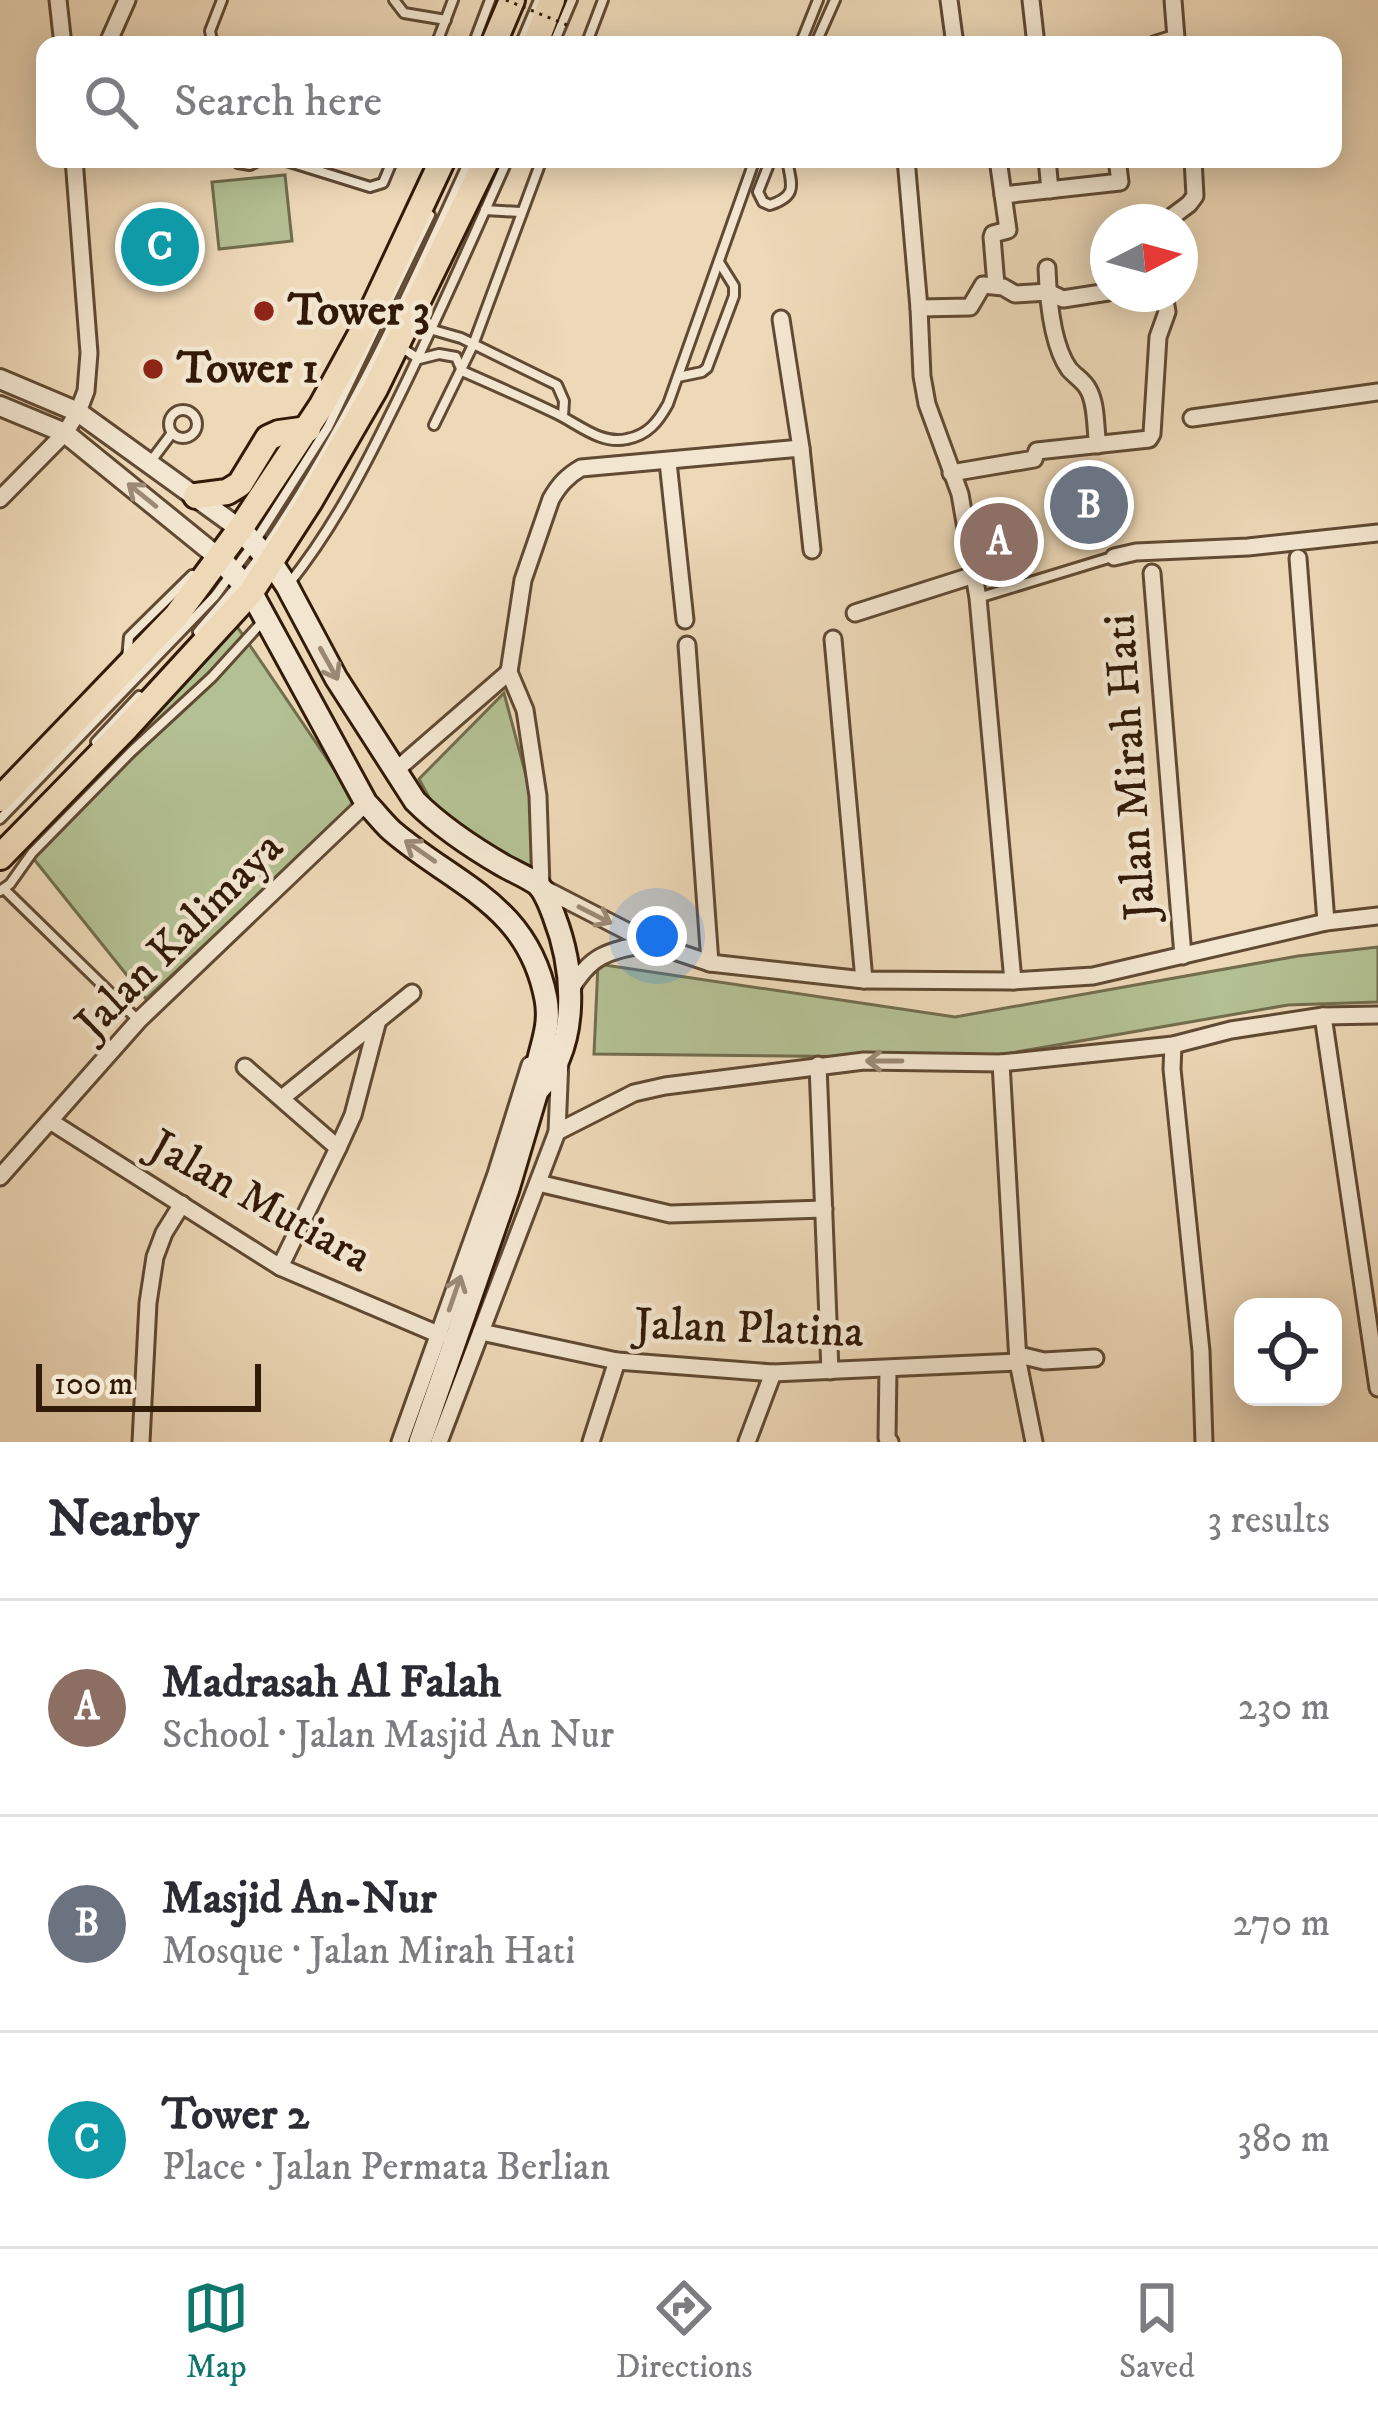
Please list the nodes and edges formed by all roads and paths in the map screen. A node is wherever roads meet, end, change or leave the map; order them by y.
1 (58, 0) edge
2 (128, 0) edge
3 (223, 0) edge
4 (394, 0) edge
5 (453, 0) edge
6 (490, 0) edge
7 (513, 0) edge
8 (539, 0) edge
9 (552, 0) edge
10 (572, 0) edge
11 (603, 0) edge
12 (818, 0) edge
13 (835, 0) edge
14 (949, 0) edge
15 (1030, 0) edge
16 (1173, 0) edge
17 (446, 20) junction
18 (572, 27) dead end
19 (62, 36) edge
20 (111, 36) edge
21 (211, 36) edge
22 (440, 36) edge
23 (476, 36) edge
24 (497, 36) edge
25 (505, 36) edge
26 (524, 36) edge
27 (538, 36) edge
28 (557, 36) edge
29 (589, 36) edge
30 (804, 36) edge
31 (819, 36) edge
32 (955, 36) edge
33 (1035, 36) edge
34 (1178, 36) edge
35 (75, 168) edge
36 (307, 168) edge
37 (389, 168) edge
38 (466, 168) edge
39 (482, 168) edge
40 (504, 168) edge
41 (538, 168) edge
42 (752, 168) edge
43 (767, 168) edge
44 (788, 168) edge
45 (908, 168) edge
46 (999, 168) edge
47 (1049, 168) edge
48 (1118, 168) edge
49 (1194, 168) edge
50 (444, 169) edge
51 (1050, 190) junction
52 (1003, 195) junction
53 (436, 200) dead end
54 (1189, 204) edge
55 (485, 210) junction
56 (520, 212) junction
57 (718, 261) junction
58 (1047, 268) dead end
59 (996, 286) junction
60 (1048, 292) junction
61 (1090, 295) edge
62 (920, 308) junction
63 (1167, 312) edge
64 (781, 319) dead end
65 (433, 330) junction
66 (473, 345) junction
67 (387, 347) junction
68 (462, 371) junction
69 (678, 377) junction
70 (0, 379) edge
71 (1378, 392) edge
72 (0, 406) edge
73 (78, 412) junction
74 (563, 416) junction
75 (1192, 418) dead end
76 (434, 425) dead end
77 (308, 429) junction
78 (64, 433) junction
79 (172, 433) dead end
80 (1098, 445) junction
81 (801, 448) junction
82 (150, 463) junction
83 (668, 463) junction
84 (951, 472) junction
85 (196, 496) junction
86 (0, 499) edge
87 (1378, 533) edge
88 (257, 547) junction
89 (812, 550) dead end
90 (1114, 557) joint
91 (1298, 558) dead end
92 (231, 571) junction
93 (1152, 573) dead end
94 (974, 575) junction
95 (287, 586) junction
96 (978, 598) junction
97 (855, 613) dead end
98 (264, 620) junction
99 (685, 620) dead end
100 (833, 639) dead end
101 (687, 645) dead end
102 (170, 663) dead end
103 (509, 672) junction
104 (140, 695) dead end
105 (129, 739) junction
106 (96, 742) dead end
107 (395, 771) junction
108 (66, 774) dead end
109 (0, 799) edge
110 (367, 803) junction
111 (0, 819) edge
112 (0, 843) edge
113 (0, 857) edge
114 (502, 865) junction
115 (541, 887) junction
116 (2, 890) edge
117 (480, 893) junction
118 (1378, 916) edge
119 (1326, 922) junction
120 (650, 943) junction
121 (1183, 956) junction
122 (710, 963) junction
123 (864, 980) junction
124 (1013, 981) junction
125 (569, 992) junction
126 (412, 993) dead end
127 (546, 999) junction
128 (1378, 1015) edge
129 (1323, 1016) junction
130 (139, 1020) junction
131 (378, 1020) junction
132 (1173, 1045) junction
133 (560, 1057) junction
134 (1000, 1063) junction
135 (818, 1065) junction
136 (245, 1067) dead end
137 (282, 1098) junction
138 (535, 1099) junction
139 (50, 1121) junction
140 (557, 1132) junction
141 (338, 1148) junction
142 (0, 1177) edge
143 (538, 1183) junction
144 (182, 1204) junction
145 (824, 1209) junction
146 (280, 1267) junction
147 (481, 1332) junction
148 (440, 1335) junction
149 (1019, 1358) junction
150 (1094, 1358) dead end
151 (617, 1361) junction
152 (888, 1369) junction
153 (830, 1371) junction
154 (772, 1372) junction
155 (1378, 1388) edge
156 (141, 1442) edge
157 (400, 1442) edge
158 (420, 1442) edge
159 (439, 1442) edge
160 (591, 1442) edge
161 (747, 1442) edge
162 (890, 1442) edge
163 (1034, 1442) edge
164 (1204, 1442) edge

1 - 19 street
2 - 20 street
3 - 21 lane
4 - 17 lane
5 - 17 lane
6 - 23 lane
7 - 18 path, bridge
7 - 24 main road
7 - 25 lane
8 - 26 lane
9 - 27 main road
10 - 28 lane
11 - 29 lane
12 - 30 lane
13 - 31 lane
14 - 32 street
15 - 33 street
16 - 34 street
17 - 22 lane
35 - 73 street
36 - 37 lane
38 - 67 lane
39 - 67 main road
40 - 55 lane
41 - 56 lane
42 - 57 lane
43 - 44 lane
45 - 62 street
46 - 52 street
47 - 51 street
48 - 51 street
49 - 54 street
50 - 67 main road
51 - 52 street
52 - 59 street
53 - 67 lane
55 - 56 lane
55 - 65 lane
56 - 66 lane
57 - 69 lane
57 - 69 lane
58 - 60 street
59 - 60 street
59 - 62 street
60 - 61 street
60 - 80 street
62 - 84 street
63 - 80 street
64 - 81 street
65 - 66 lane
65 - 67 lane
66 - 68 lane
66 - 74 lane
67 - 68 lane
67 - 77 main road
67 - 88 main road
67 - 95 lane
68 - 74 lane
68 - 76 lane
69 - 74 lane
70 - 73 street
71 - 75 street
72 - 78 street
73 - 78 street
73 - 82 street
77 - 85 main road
77 - 88 main road
78 - 86 street
92 -> 78 street
79 - 82 lane
80 - 84 street
81 - 83 street
81 - 89 street
82 - 85 street
83 - 99 street
83 - 103 street
84 - 94 street
85 - 88 street
87 - 90 street
88 - 92 main road
88 - 92 main road
88 - 95 main road
90 - 96 lane
91 - 119 street
92 - 98 main road
92 - 102 lane
92 - 105 main road
92 - 109 main road
92 - 111 lane
93 - 121 street, Jalan Mirah Hati
94 - 96 street
94 - 97 street
95 -> 107 main road
96 - 124 street
98 - 105 lane
98 - 110 main road
100 - 123 street
101 - 122 street
103 - 107 street
103 - 115 street
104 - 106 lane
105 - 113 main road
105 - 116 lane
107 - 114 main road
108 - 112 lane
117 -> 110 main road
110 - 130 street, Jalan Kalimaya
114 - 115 main road
114 - 117 main road
115 -> 120 street
115 - 125 main road
116 - 130 lane
117 - 127 main road
118 - 119 street
119 - 121 street
120 - 122 street
120 - 125 street
121 - 124 street
122 - 123 street
123 - 124 street
125 - 133 main road
126 - 131 street
127 - 138 main road
148 -> 127 street
128 - 129 street
129 - 132 street
129 - 155 street
130 - 139 street, Jalan Kalimaya
131 - 137 street
131 - 141 street
132 - 134 street
132 - 164 street
133 - 138 main road
133 - 140 street
134 -> 135 street
134 - 149 street
135 - 140 street
135 - 145 street
136 - 137 street
137 - 141 street
138 - 158 main road
139 - 142 street, Jalan Kalimaya
139 - 144 street, Jalan Mutiara
140 - 143 street
141 - 146 street
143 - 145 street
143 - 147 street
144 - 146 street, Jalan Mutiara
144 - 156 street
145 - 153 street
146 - 148 street, Jalan Mutiara
147 - 151 street, Jalan Platina
147 - 159 street
148 - 157 street
149 - 150 street, Jalan Platina
149 - 152 street, Jalan Platina
149 - 163 street
151 - 154 street, Jalan Platina
151 - 160 street
152 - 153 street, Jalan Platina
152 - 162 street
153 - 154 street, Jalan Platina
154 - 161 street

